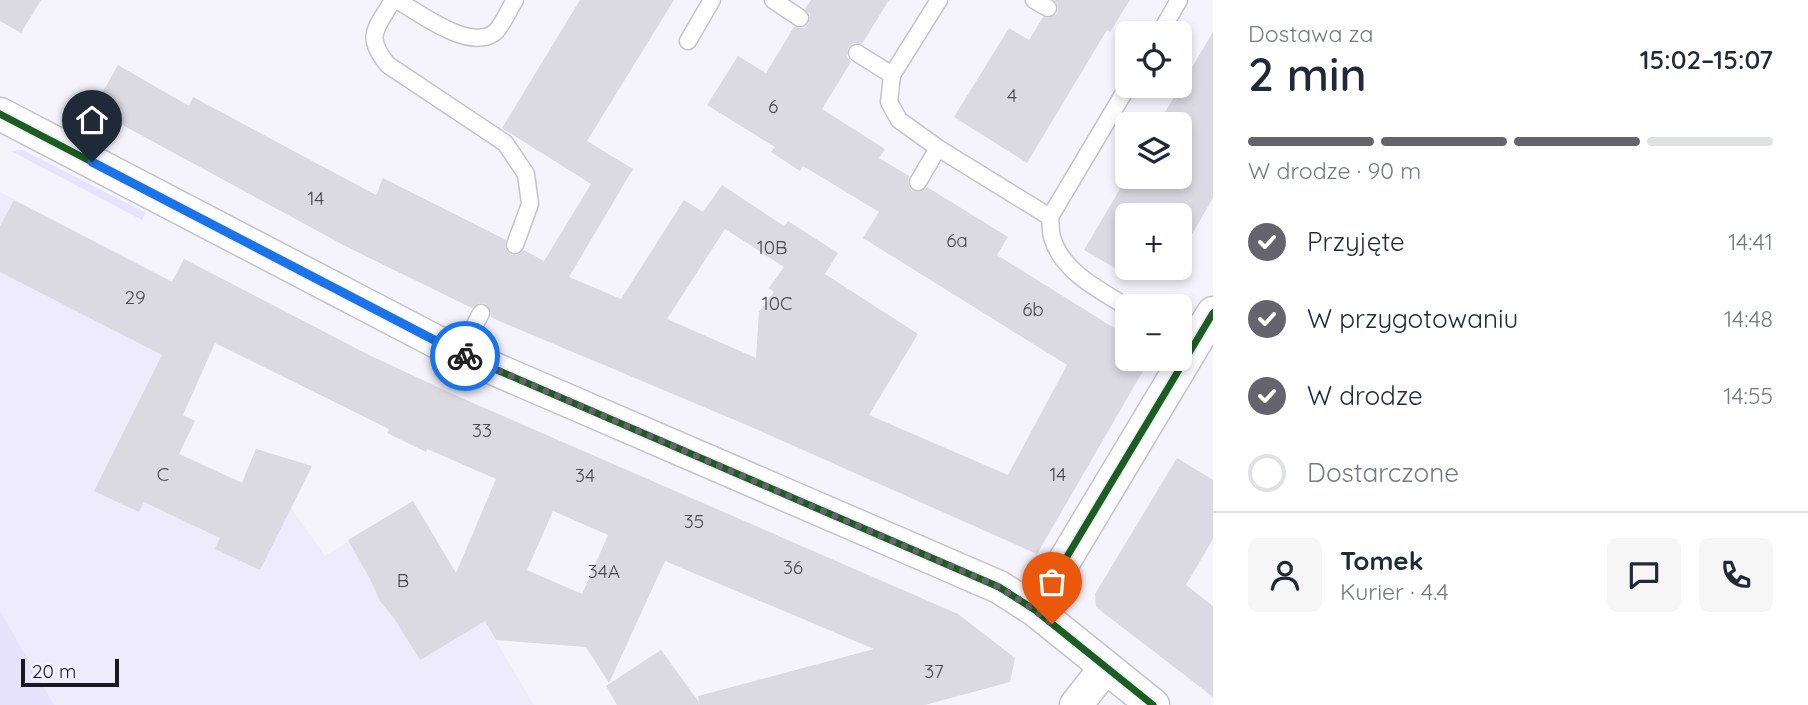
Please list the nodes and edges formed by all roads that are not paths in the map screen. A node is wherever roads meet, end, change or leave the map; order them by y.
1 (395, 0) edge
2 (515, 0) edge
3 (712, 0) edge
4 (773, 0) edge
5 (939, 0) edge
6 (1180, 0) edge
7 (800, 18) dead end
8 (1167, 21) edge
9 (688, 41) dead end
10 (856, 53) dead end
11 (892, 75) junction
12 (1121, 98) edge
13 (0, 114) edge
14 (938, 148) junction
15 (918, 182) dead end
16 (1050, 217) junction
17 (515, 245) dead end
18 (1115, 299) edge
19 (481, 313) dead end
20 (1213, 313) edge
21 (460, 354) junction
22 (1035, 610) junction
23 (1105, 668) junction
24 (1076, 705) edge
25 (1153, 705) edge

1 - 2 lane
1 - 17 lane
3 - 9 lane
4 - 7 lane
5 - 11 lane
6 - 8 lane
10 - 11 lane
11 - 14 lane
12 - 16 lane
13 - 21 street
14 - 15 lane
14 - 16 lane
16 - 18 lane
19 - 21 lane
20 - 22 street
21 - 22 street
22 - 23 street
23 - 24 street
23 - 25 street

